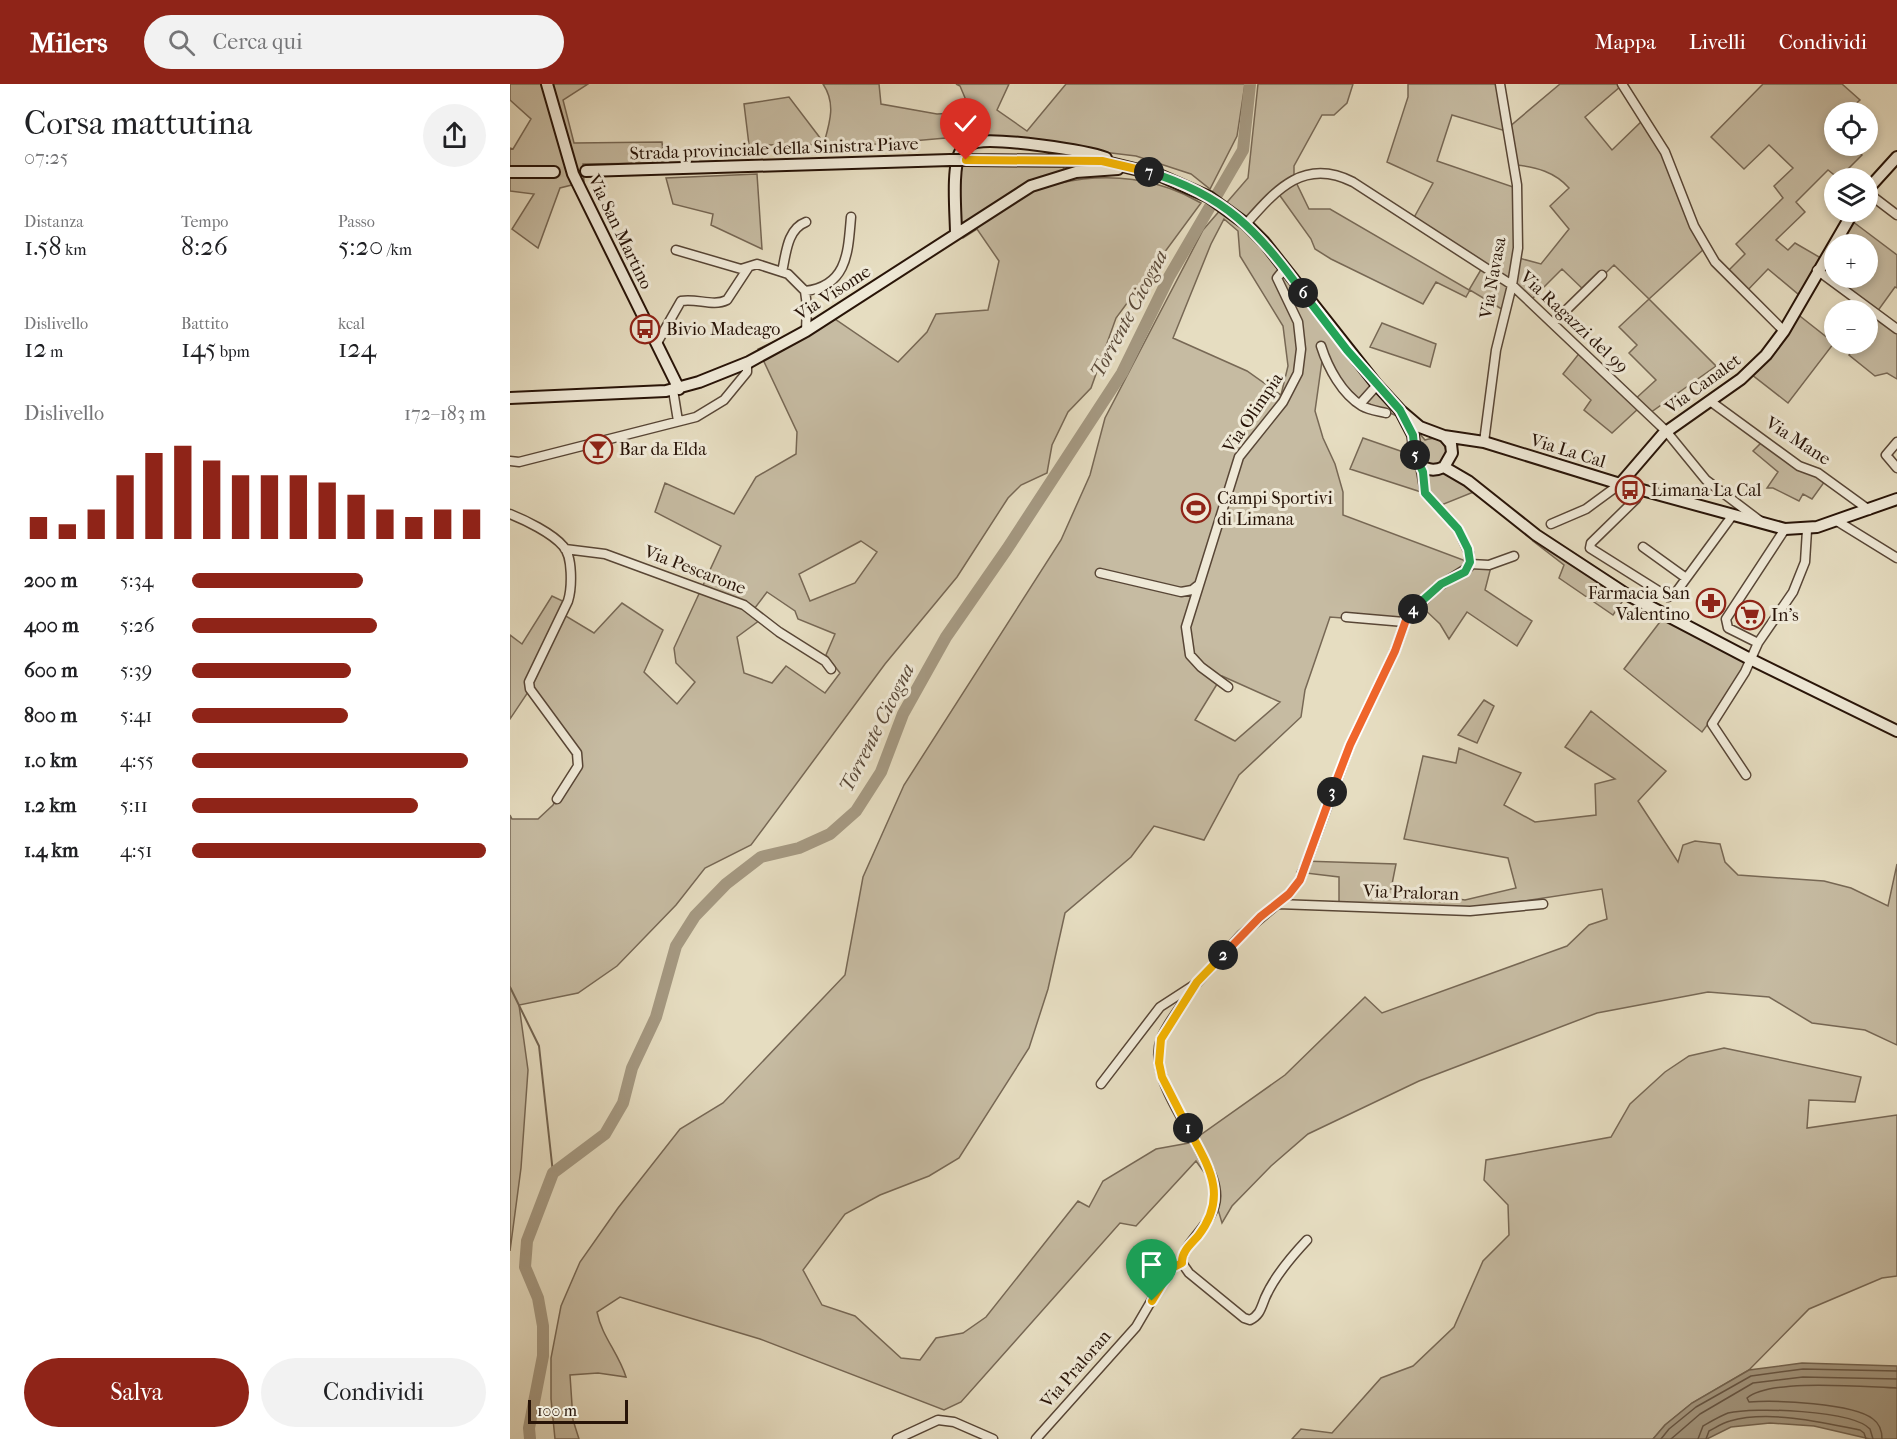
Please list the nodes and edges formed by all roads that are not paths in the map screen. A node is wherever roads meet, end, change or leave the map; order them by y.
1 (547, 84) edge
2 (1500, 84) edge
3 (1622, 84) edge
4 (1897, 157) edge
5 (1133, 168) junction
6 (586, 171) tunnel mouth
7 (510, 172) edge
8 (555, 172) tunnel mouth
9 (1878, 179) edge
10 (1878, 199) edge
11 (1897, 215) edge
12 (851, 217) dead end
13 (806, 222) dead end
14 (1847, 222) edge
15 (1246, 224) junction
16 (956, 234) junction
17 (676, 250) dead end
18 (748, 268) junction
19 (1285, 268) junction
20 (1818, 270) junction
21 (782, 272) junction
22 (1602, 275) dead end
23 (1512, 285) junction
24 (805, 291) junction
25 (1553, 323) junction
26 (1897, 329) edge
27 (806, 331) junction
28 (1784, 331) junction
29 (657, 343) junction
30 (1321, 346) dead end
31 (747, 363) junction
32 (1377, 385) junction
33 (676, 389) junction
34 (510, 398) edge
35 (1710, 401) junction
36 (1360, 404) junction
37 (1400, 410) junction
38 (1386, 413) dead end
39 (678, 421) junction
40 (1666, 431) junction
41 (1431, 432) junction
42 (1444, 436) junction
43 (1472, 440) junction
44 (1484, 442) junction
45 (1897, 442) edge
46 (1415, 444) junction
47 (1452, 453) junction
48 (510, 461) edge
49 (1420, 465) junction
50 (1439, 468) junction
51 (1897, 468) edge
52 (1468, 481) junction
53 (1620, 484) junction
54 (1423, 486) junction
55 (1640, 490) junction
56 (1897, 499) edge
57 (1869, 510) junction
58 (510, 514) edge
59 (1732, 516) junction
60 (1837, 521) junction
61 (1551, 524) dead end
62 (1765, 526) junction
63 (1785, 530) junction
64 (1807, 530) junction
65 (1643, 548) dead end
66 (565, 549) junction
67 (1514, 556) dead end
68 (1897, 558) edge
69 (1470, 564) junction
70 (1100, 573) dead end
71 (1686, 578) junction
72 (1198, 585) junction
73 (1346, 617) dead end
74 (1404, 622) junction
75 (1758, 643) junction
76 (1750, 659) junction
77 (831, 669) dead end
78 (1228, 687) dead end
79 (1897, 731) edge
80 (1746, 775) dead end
81 (557, 799) dead end
82 (1278, 904) junction
83 (1543, 904) dead end
84 (1197, 982) junction
85 (1101, 1084) dead end
86 (1307, 1240) dead end
87 (1182, 1263) junction
88 (897, 1439) edge
89 (993, 1439) edge
90 (1036, 1439) edge

1 - 29 street, Via San Martino
2 - 23 street, Via Navasa
3 - 28 street
4 - 9 street
5 - 6 street, Strada provinciale della Sinistra Piave, bridge
5 - 15 street, Strada provinciale della Sinistra Piave
5 - 16 street, Via Visome
5 - 16 street
7 - 8 street
10 - 11 street
12 - 24 street
13 - 21 street
14 - 20 street, Via Canalet
15 - 19 street, Strada provinciale della Sinistra Piave
15 - 23 street, Via Ragazzi del 99
16 - 27 street, Via Visome
17 - 18 street
18 - 21 street
18 - 29 street
19 - 32 street, Strada provinciale della Sinistra Piave
19 - 72 street, Via Olimpia
20 - 26 street
20 - 28 street, Via Canalet
21 - 24 street
22 - 25 street
23 - 25 street, Via Ragazzi del 99
23 - 44 street, Via Navasa
24 - 27 street
25 - 40 street, Via Ragazzi del 99
27 - 31 street, Via Visome
28 - 35 street, Via Canalet
29 - 33 street, Via San Martino
30 - 36 street
31 - 33 street, Via Visome
31 - 39 street
32 - 36 street
32 - 37 street, Strada provinciale della Sinistra Piave
33 - 34 street, Via Visome
33 - 39 street
35 - 40 street, Via Canalet
35 - 57 street, Via Mane
36 - 38 street
37 - 41 street
37 - 46 street
39 - 48 street
40 - 53 street, Via Canalet
40 - 62 street, Via Ragazzi del 99
41 - 42 street
41 - 46 street
42 - 43 street, Via La Cal
42 - 47 street
43 - 44 street, Via La Cal
43 - 47 street
44 - 53 street, Via La Cal
45 - 51 street
46 - 49 street
47 - 50 street
47 - 52 street
49 - 50 street
49 - 54 street
50 - 52 street
50 - 54 street
52 - 76 street
53 - 55 street, Via La Cal
53 - 61 street
54 - 69 street
55 - 59 street, Via La Cal
55 - 71 street
56 - 57 street, Via La Cal
57 - 60 street, Via La Cal
58 - 66 street, Via Pescarone
59 - 62 street, Via La Cal
59 - 71 street
60 - 64 street, Via La Cal
60 - 68 street
62 - 63 street, Via La Cal
63 - 64 street, Via La Cal
63 - 75 street
64 - 75 street
65 - 71 street
66 - 77 street, Via Pescarone
66 - 81 street
67 - 69 street
69 - 74 street, Via Praloran
70 - 72 street
72 - 78 street
73 - 74 street
74 - 82 street, Via Praloran
75 - 76 street
76 - 79 street
76 - 80 street
82 - 83 street, Via Praloran
82 - 84 street, Via Praloran
84 - 85 street, Via Praloran
84 - 87 street, Via Praloran
86 - 87 street
87 - 90 street, Via Praloran
88 - 89 street

